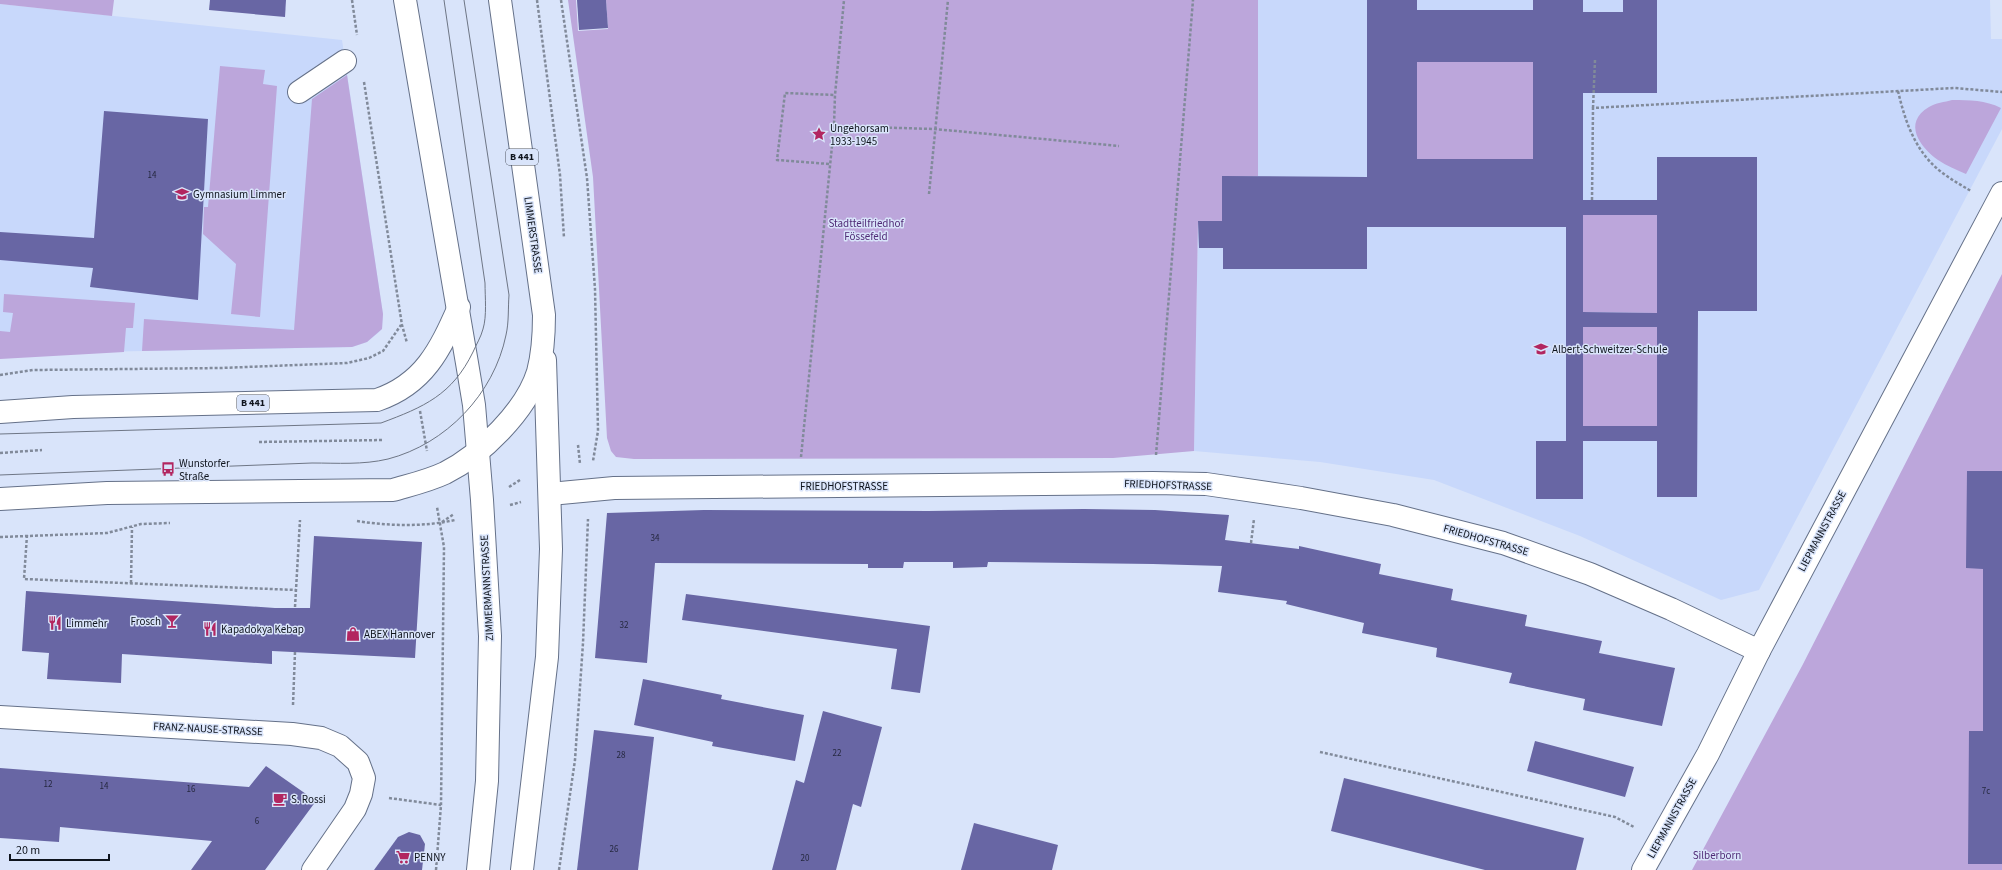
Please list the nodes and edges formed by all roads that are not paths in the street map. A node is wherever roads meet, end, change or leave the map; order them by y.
1 (405, 0) edge
2 (500, 0) edge
3 (345, 61) dead end
4 (299, 92) dead end
5 (2002, 193) edge
6 (458, 307) junction
7 (544, 315) junction
8 (0, 412) edge
9 (478, 450) junction
10 (550, 494) junction
11 (0, 499) edge
12 (1759, 651) junction
13 (0, 717) edge
14 (313, 870) edge
15 (478, 870) edge
16 (522, 870) edge
17 (1643, 870) edge

1 - 6 main road
2 - 7 main road, LIMMERSTRASSE / B 441
3 - 4 main road
5 - 12 main road, LIEPMANNSTRASSE
6 - 8 main road, B 441
6 - 9 main road, ZIMMERMANNSTRASSE
7 - 9 main road, LIMMERSTRASSE / B 441
7 - 10 main road
9 - 11 main road, B 441
9 - 15 main road, ZIMMERMANNSTRASSE
10 - 12 main road, FRIEDHOFSTRASSE
10 - 16 main road
12 - 17 main road, LIEPMANNSTRASSE
13 - 14 main road, FRANZ-NAUSE-STRASSE

